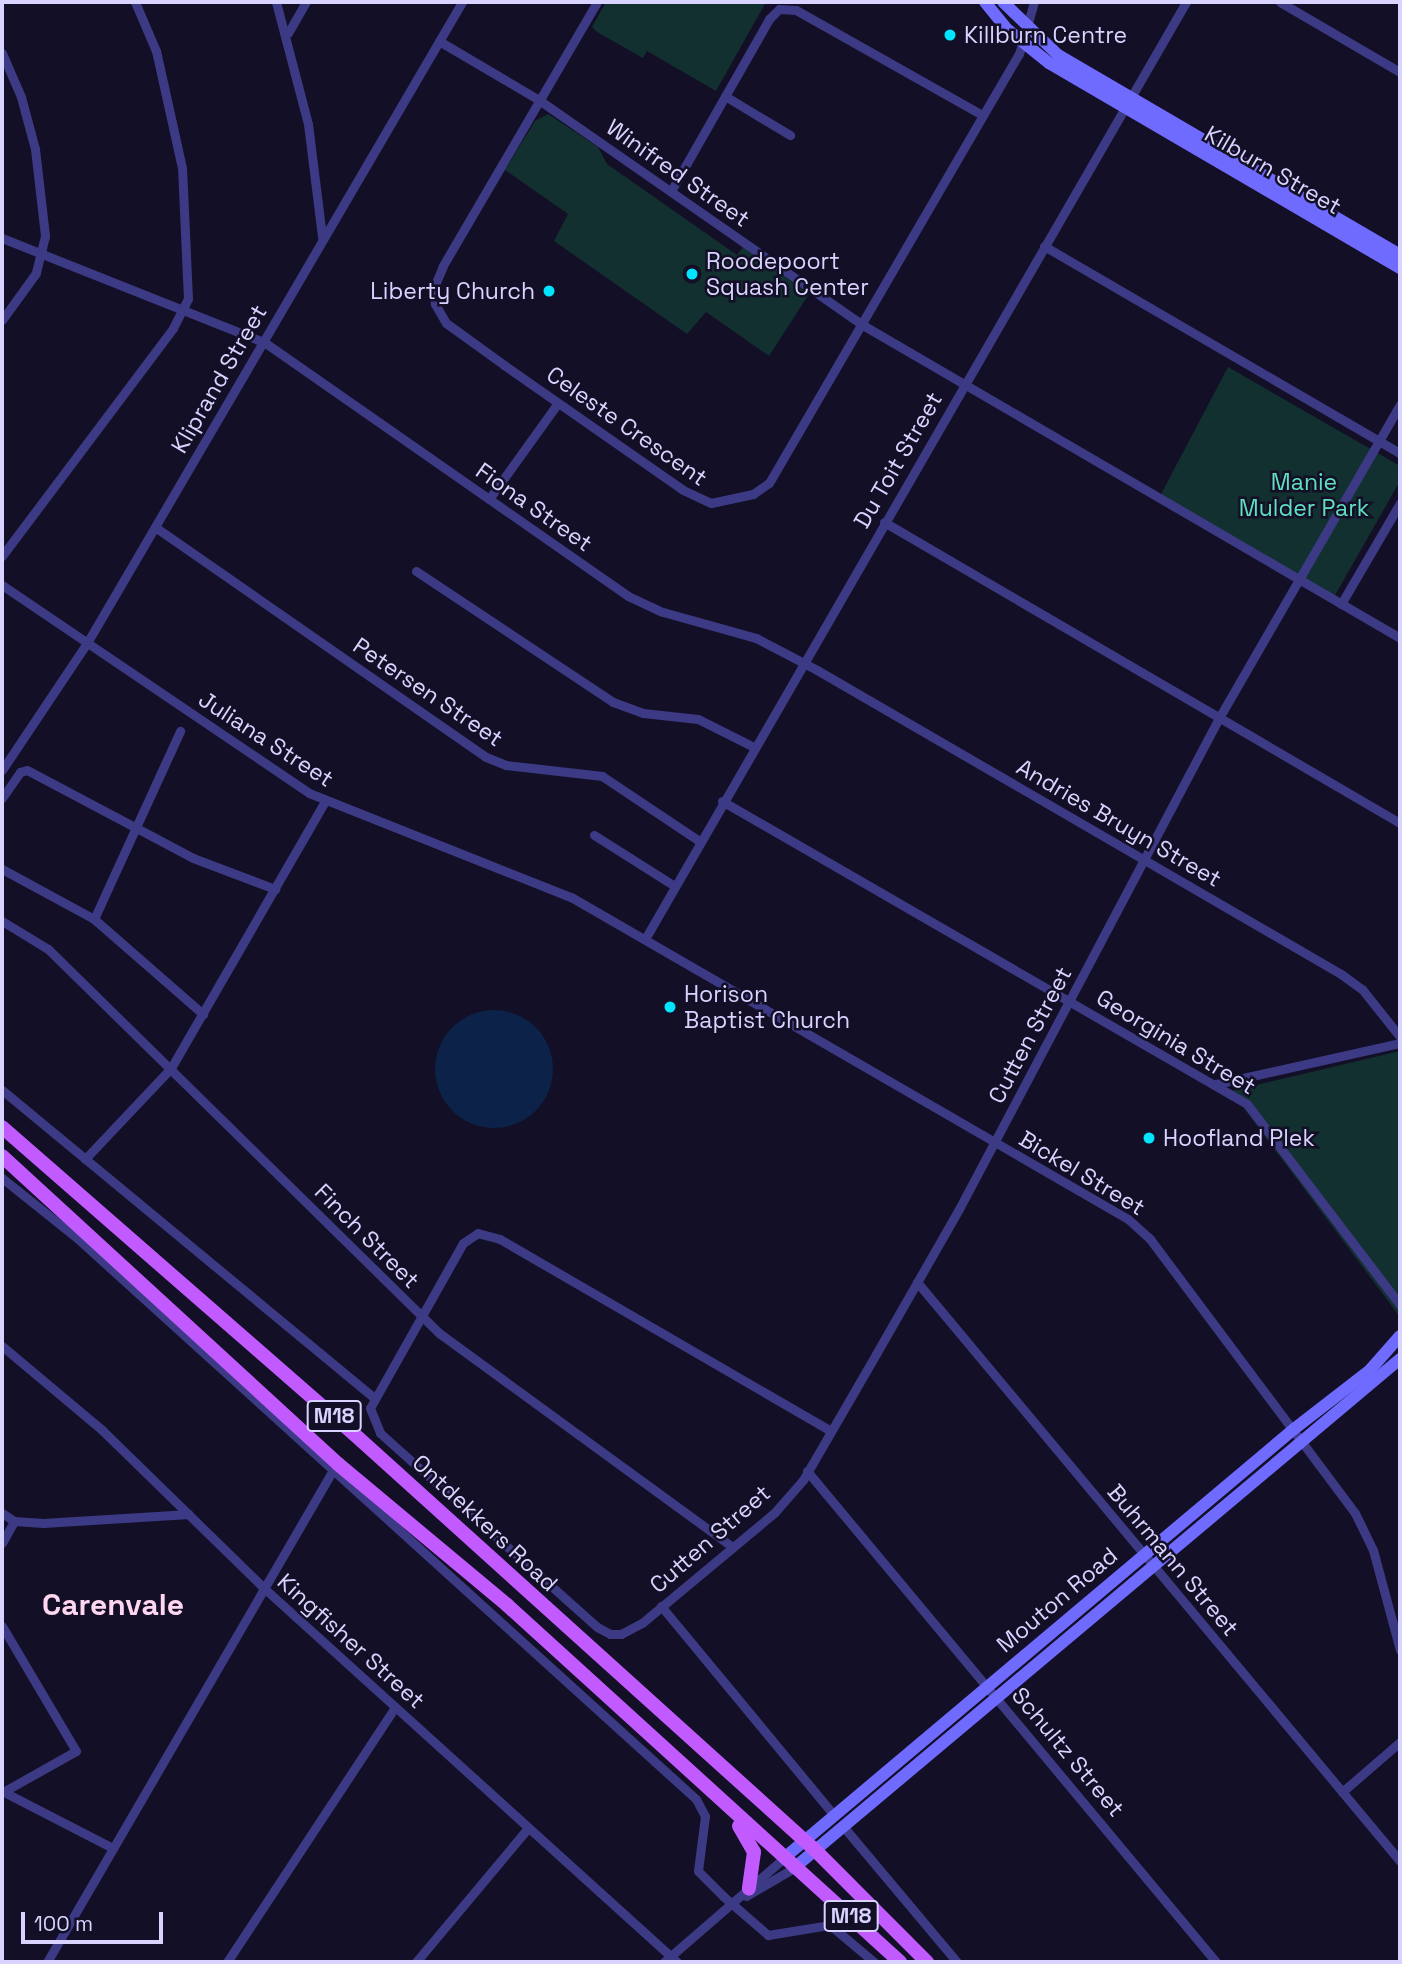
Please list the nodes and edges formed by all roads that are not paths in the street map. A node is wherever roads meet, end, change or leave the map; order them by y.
1 (135, 2) edge
2 (276, 2) edge
3 (306, 2) edge
4 (462, 2) edge
5 (597, 2) edge
6 (985, 2) edge
7 (1003, 2) edge
8 (1034, 2) edge
9 (1186, 2) edge
10 (1280, 2) edge
11 (1026, 27) junction
12 (288, 33) junction
13 (439, 41) junction
14 (1023, 44) junction
15 (2, 53) edge
16 (1400, 72) edge
17 (725, 96) junction
18 (539, 100) junction
19 (1127, 105) junction
20 (982, 115) junction
21 (790, 135) dead end
22 (671, 191) junction
23 (1323, 217) junction
24 (322, 237) junction
25 (2, 238) edge
26 (1044, 246) junction
27 (44, 254) junction
28 (1400, 255) edge
29 (1400, 268) edge
30 (184, 310) junction
31 (2, 320) edge
32 (861, 324) junction
33 (264, 342) junction
34 (964, 385) junction
35 (558, 403) junction
36 (1400, 405) edge
37 (1380, 442) junction
38 (1400, 453) edge
39 (489, 499) junction
40 (1400, 503) edge
41 (884, 522) junction
42 (155, 527) junction
43 (2, 556) edge
44 (416, 571) dead end
45 (1300, 579) junction
46 (2, 585) edge
47 (1341, 604) junction
48 (1400, 638) edge
49 (87, 643) junction
50 (803, 662) junction
51 (1219, 718) junction
52 (180, 731) dead end
53 (754, 747) junction
54 (4, 764) edge
55 (2, 798) edge
56 (325, 801) junction
57 (722, 802) junction
58 (1400, 822) edge
59 (134, 825) junction
60 (594, 835) dead end
61 (699, 841) junction
62 (1144, 860) junction
63 (2, 869) edge
64 (673, 885) junction
65 (275, 889) junction
66 (94, 919) junction
67 (2, 920) edge
68 (645, 939) junction
69 (1070, 1002) junction
70 (203, 1014) junction
71 (1400, 1037) edge
72 (1400, 1042) edge
73 (171, 1069) junction
74 (1216, 1084) junction
75 (2, 1090) edge
76 (2, 1127) edge
77 (995, 1143) junction
78 (2, 1156) edge
79 (85, 1159) junction
80 (2, 1178) edge
81 (917, 1282) junction
82 (1400, 1306) edge
83 (421, 1316) junction
84 (1400, 1336) edge
85 (2, 1346) edge
86 (1400, 1359) edge
87 (373, 1397) junction
88 (1294, 1429) junction
89 (831, 1431) junction
90 (1303, 1440) junction
91 (333, 1470) junction
92 (807, 1471) junction
93 (2, 1513) edge
94 (189, 1514) junction
95 (14, 1521) junction
96 (2, 1543) edge
97 (732, 1547) junction
98 (1143, 1555) junction
99 (1153, 1566) junction
100 (265, 1588) junction
101 (661, 1606) junction
102 (2, 1626) edge
103 (630, 1631) joint
104 (1400, 1650) edge
105 (987, 1685) junction
106 (996, 1697) junction
107 (395, 1707) junction
108 (1400, 1742) edge
109 (706, 1786) junction
110 (3, 1791) edge
111 (1342, 1792) junction
112 (833, 1814) junction
113 (842, 1825) junction
114 (528, 1828) junction
115 (808, 1845) junction
116 (113, 1848) junction
117 (1400, 1861) edge
118 (789, 1863) junction
119 (742, 1898) junction
120 (671, 1960) edge
121 (47, 1962) edge
122 (227, 1962) edge
123 (416, 1962) edge
124 (874, 1962) edge
125 (900, 1962) edge
126 (927, 1962) edge
127 (957, 1962) edge
128 (1216, 1962) edge

1 - 30 street
2 - 12 street
3 - 12 street
4 - 13 street, Kliprand Street
5 - 18 street, Celeste Crescent
6 - 14 main road
7 - 11 main road
8 - 11 street, Celeste Crescent
9 - 19 street, Du Toit Street
10 - 16 street
11 - 14 street, Celeste Crescent
11 - 19 main road
12 - 24 street
13 - 18 street, Winifred Street
13 - 24 street, Kliprand Street
14 - 19 main road
14 - 20 street, Celeste Crescent
15 - 27 street
17 - 20 street
17 - 21 street
17 - 22 street
18 - 22 street, Winifred Street
18 - 35 street, Celeste Crescent
19 - 23 main road, Kilburn Street
19 - 26 street, Du Toit Street
20 - 32 street, Celeste Crescent
22 - 32 street, Winifred Street
23 - 28 main road, Kilburn Street
23 - 29 main road, Kilburn Street
24 - 33 street, Kliprand Street
25 - 27 street, Fiona Street
26 - 34 street, Du Toit Street
26 - 37 street
27 - 30 street, Fiona Street
27 - 31 street
30 - 33 street, Fiona Street
30 - 43 street
32 - 34 street, Winifred Street
32 - 35 street, Celeste Crescent
33 - 39 street, Fiona Street
33 - 42 street, Kliprand Street
34 - 41 street, Du Toit Street
34 - 45 street, Winifred Street
35 - 39 street
36 - 37 street, Cutten Street
37 - 38 street
37 - 45 street, Cutten Street
39 - 50 street, Fiona Street
40 - 47 street
41 - 50 street, Du Toit Street
41 - 51 street
42 - 49 street, Kliprand Street
42 - 61 street, Petersen Street
44 - 53 street
45 - 47 street, Winifred Street
45 - 51 street, Cutten Street
46 - 49 street, Juliana Street
47 - 48 street, Winifred Street
49 - 54 street, Kliprand Street
49 - 56 street, Juliana Street
50 - 53 street, Du Toit Street
50 - 62 street, Andries Bruyn Street
51 - 58 street
51 - 62 street, Cutten Street
52 - 59 street
53 - 57 street, Du Toit Street
55 - 59 street
56 - 65 street
56 - 68 street, Juliana Street
57 - 61 street, Du Toit Street
57 - 69 street, Georginia Street
59 - 65 street
59 - 66 street
60 - 64 street
61 - 64 street, Du Toit Street
62 - 69 street, Cutten Street
62 - 71 street, Andries Bruyn Street
63 - 66 street
64 - 68 street, Du Toit Street
65 - 70 street
66 - 70 street
67 - 73 street, Finch Street
68 - 77 street, Bickel Street
69 - 74 street, Georginia Street
69 - 77 street, Cutten Street
70 - 73 street
72 - 74 street
73 - 79 street
73 - 83 street, Finch Street
74 - 82 street, Georginia Street
75 - 79 street
76 - 115 main road, Ontdekkers Road / M18
77 - 81 street, Cutten Street
77 - 88 street, Bickel Street
78 - 109 main road, Ontdekkers Road / M18
79 - 87 street
80 - 91 street
81 - 89 street, Cutten Street
81 - 98 street, Buhrmann Street
83 - 87 street
83 - 89 street
83 - 97 street, Finch Street
84 - 88 main road, Mouton Road
85 - 94 street, Kingfisher Street
86 - 90 main road, Mouton Road
87 - 103 street, Ontdekkers Road
88 - 90 street, Bickel Street
88 - 98 main road, Mouton Road
89 - 92 street, Cutten Street
90 - 99 main road, Mouton Road
90 - 104 street, Bickel Street
91 - 100 street
91 - 119 street
92 - 97 street, Cutten Street
92 - 105 street, Schultz Street
93 - 95 street
94 - 95 street
94 - 100 street, Kingfisher Street
95 - 96 street
97 - 101 street, Cutten Street
98 - 99 street, Buhrmann Street
98 - 105 main road, Mouton Road
99 - 106 main road, Mouton Road
99 - 111 street, Buhrmann Street
100 - 107 street, Kingfisher Street
100 - 116 street
101 - 103 street, Cutten Street
101 - 112 street
102 - 110 street
105 - 106 street, Schultz Street
105 - 112 main road, Mouton Road
106 - 113 main road, Mouton Road
106 - 128 street, Schultz Street
107 - 114 street, Kingfisher Street
107 - 122 street
108 - 111 street
109 - 118 main road, Ontdekkers Road / M18
109 - 119 main road
110 - 116 street
111 - 117 street, Buhrmann Street
112 - 115 main road, Mouton Road
113 - 115 main road, Mouton Road
113 - 127 street
114 - 120 street, Kingfisher Street
114 - 123 street
115 - 118 main road, Mouton Road
115 - 126 main road, Ontdekkers Road / M18
116 - 121 street
118 - 119 street, Mouton Road
118 - 125 main road, Ontdekkers Road / M18
119 - 120 street, Mouton Road
119 - 124 street

